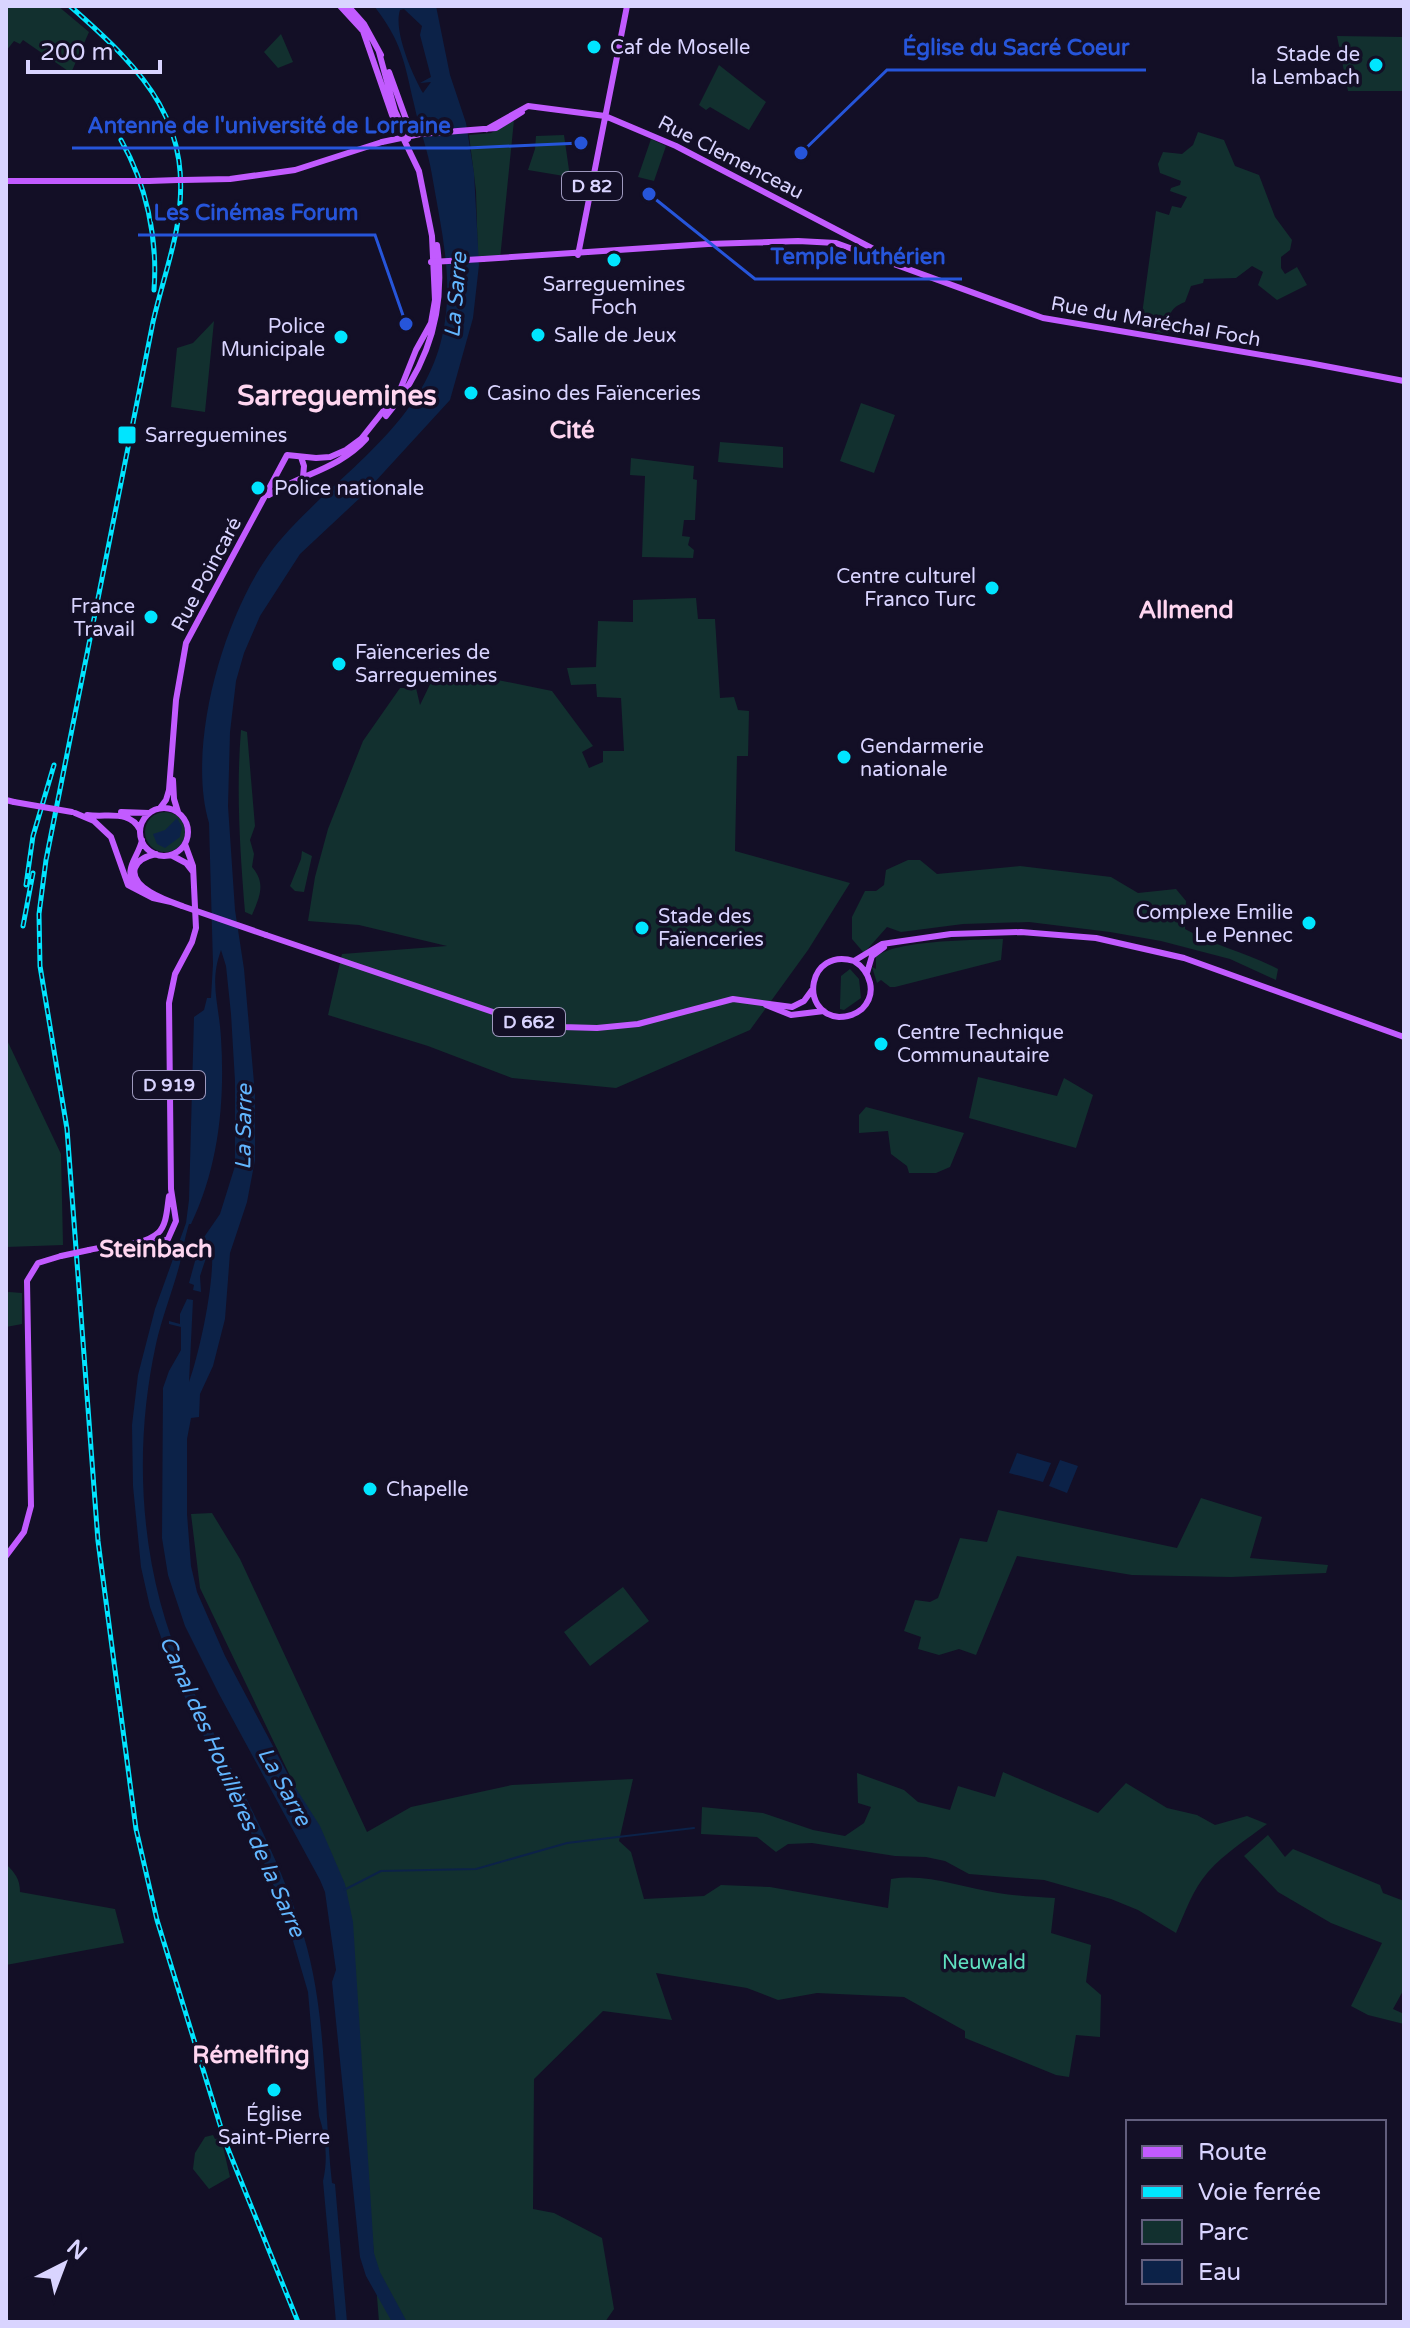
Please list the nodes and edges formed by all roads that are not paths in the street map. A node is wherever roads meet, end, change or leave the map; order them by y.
1 (340, 6) edge
2 (348, 6) edge
3 (627, 6) edge
4 (376, 54) junction
5 (605, 116) junction
6 (420, 134) junction
7 (6, 181) edge
8 (852, 238) junction
9 (849, 246) junction
10 (861, 247) junction
11 (578, 255) junction
12 (429, 262) dead end
13 (891, 262) joint
14 (1404, 381) edge
15 (301, 457) junction
16 (281, 467) junction
17 (297, 477) junction
18 (266, 497) junction
19 (173, 764) junction
20 (6, 800) edge
21 (160, 808) junction
22 (74, 812) junction
23 (178, 812) junction
24 (149, 813) junction
25 (94, 816) junction
26 (140, 830) junction
27 (142, 840) junction
28 (185, 844) junction
29 (156, 854) junction
30 (171, 855) junction
31 (193, 872) junction
32 (142, 893) junction
33 (171, 902) junction
34 (890, 944) junction
35 (854, 961) junction
36 (867, 973) junction
37 (813, 988) junction
38 (762, 1003) junction
39 (824, 1011) junction
40 (1404, 1037) edge
41 (171, 1189) junction
42 (138, 1241) junction
43 (6, 1556) edge

1 - 4 main road
2 - 4 main road
3 - 5 main road, D 82
4 - 6 main road
4 - 15 main road
4 - 17 main road
5 - 6 main road, Rue Clemenceau
5 - 8 main road, Rue Clemenceau
5 - 11 main road, D 82
6 - 7 main road, Rue Clemenceau, bridge
8 - 9 main road
8 - 10 main road, Rue Clemenceau
9 - 10 main road
9 - 11 main road
10 - 13 main road, Rue Clemenceau
11 - 12 main road, bridge
13 - 14 main road, Rue du Maréchal Foch
15 - 16 main road
15 - 17 main road
16 - 17 main road
16 - 18 main road, Rue Poincaré
17 - 18 main road
18 - 19 main road, Rue Poincaré
19 - 21 main road, Rue Poincaré
19 - 23 main road, Rue Poincaré
20 - 22 main road, bridge
21 - 23 main road
21 - 24 main road
22 - 25 main road
22 - 32 main road
23 - 28 main road
24 - 25 main road
24 - 26 main road
25 - 26 main road
26 - 27 main road
27 - 29 main road
27 - 32 main road
28 - 30 main road
28 - 31 main road, D 919
29 - 30 main road
29 - 33 main road, D 662
30 - 31 main road
31 - 41 main road, D 919
32 - 33 main road, D 662
33 - 38 main road, D 662, bridge
34 - 35 main road
34 - 36 main road
34 - 40 main road
35 - 36 main road
35 - 37 main road
36 - 39 main road
37 - 38 main road, D 662
37 - 39 main road
38 - 39 main road, D 662
41 - 42 main road, D 919
41 - 42 main road
42 - 43 main road, bridge

